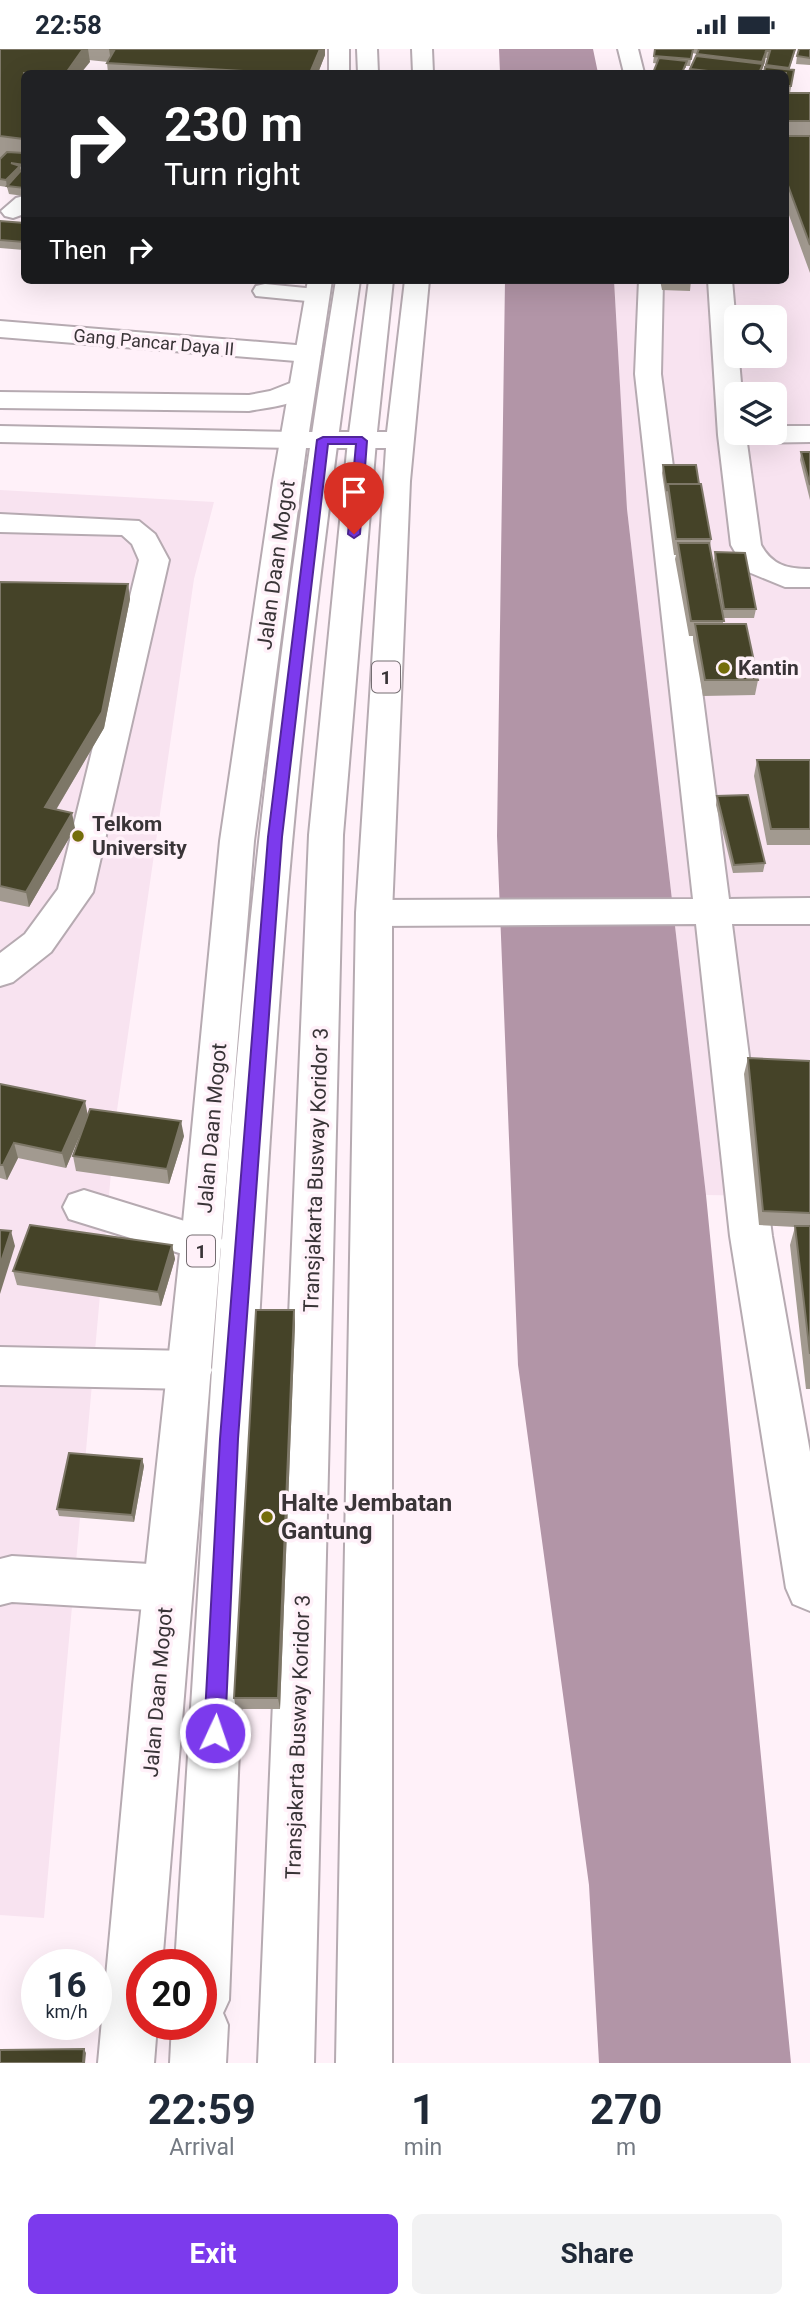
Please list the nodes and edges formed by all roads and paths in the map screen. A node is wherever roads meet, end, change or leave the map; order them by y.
1 (339, 49) edge
2 (367, 49) edge
3 (422, 49) edge
4 (628, 49) edge
5 (340, 70) edge
6 (368, 70) edge
7 (423, 70) edge
8 (633, 70) edge
9 (347, 284) edge
10 (381, 284) edge
11 (417, 284) edge
12 (651, 284) edge
13 (720, 284) edge
14 (318, 288) edge
15 (265, 291) dead end
16 (0, 329) edge
17 (308, 354) junction
18 (728, 382) edge
19 (303, 386) junction
20 (0, 400) edge
21 (0, 434) edge
22 (787, 434) edge
23 (810, 434) edge
24 (308, 440) junction
25 (399, 440) junction
26 (362, 441) junction
27 (733, 445) edge
28 (0, 523) edge
29 (810, 578) edge
30 (699, 910) junction
31 (810, 911) edge
32 (374, 913) junction
33 (0, 972) edge
34 (84, 1207) dead end
35 (202, 1243) junction
36 (0, 1366) edge
37 (190, 1370) junction
38 (0, 1582) edge
39 (167, 1588) junction
40 (810, 1588) edge
41 (204, 1949) edge
42 (199, 2040) edge
43 (126, 2063) edge
44 (198, 2063) edge
45 (286, 2063) edge
46 (364, 2063) edge

1 - 5 main road
2 - 6 main road
3 - 7 main road
4 - 8 main road
9 - 24 main road
10 - 26 main road, Transjakarta Busway Koridor 3
11 - 25 main road, 1
12 - 30 main road
13 - 18 main road
14 - 15 main road
14 - 17 main road, Jalan Daan Mogot / 1
16 - 17 main road, Gang Pancar Daya II
17 - 19 main road, Jalan Daan Mogot / 1
19 - 20 main road
19 - 24 main road, Jalan Daan Mogot / 1
21 - 24 main road
22 - 23 main road
24 - 26 main road
24 - 35 main road, Jalan Daan Mogot / 1
24 - 41 main road
25 - 26 main road
25 - 32 main road, 1
26 - 45 main road, Transjakarta Busway Koridor 3
27 - 29 main road
28 - 33 main road
30 - 31 main road
30 - 32 main road
30 - 40 main road
32 - 46 main road, 1
34 - 35 main road
35 - 37 main road, Jalan Daan Mogot / 1
36 - 37 main road
37 - 39 main road, Jalan Daan Mogot / 1
38 - 39 main road
39 - 43 main road, Jalan Daan Mogot / 1
42 - 44 main road

